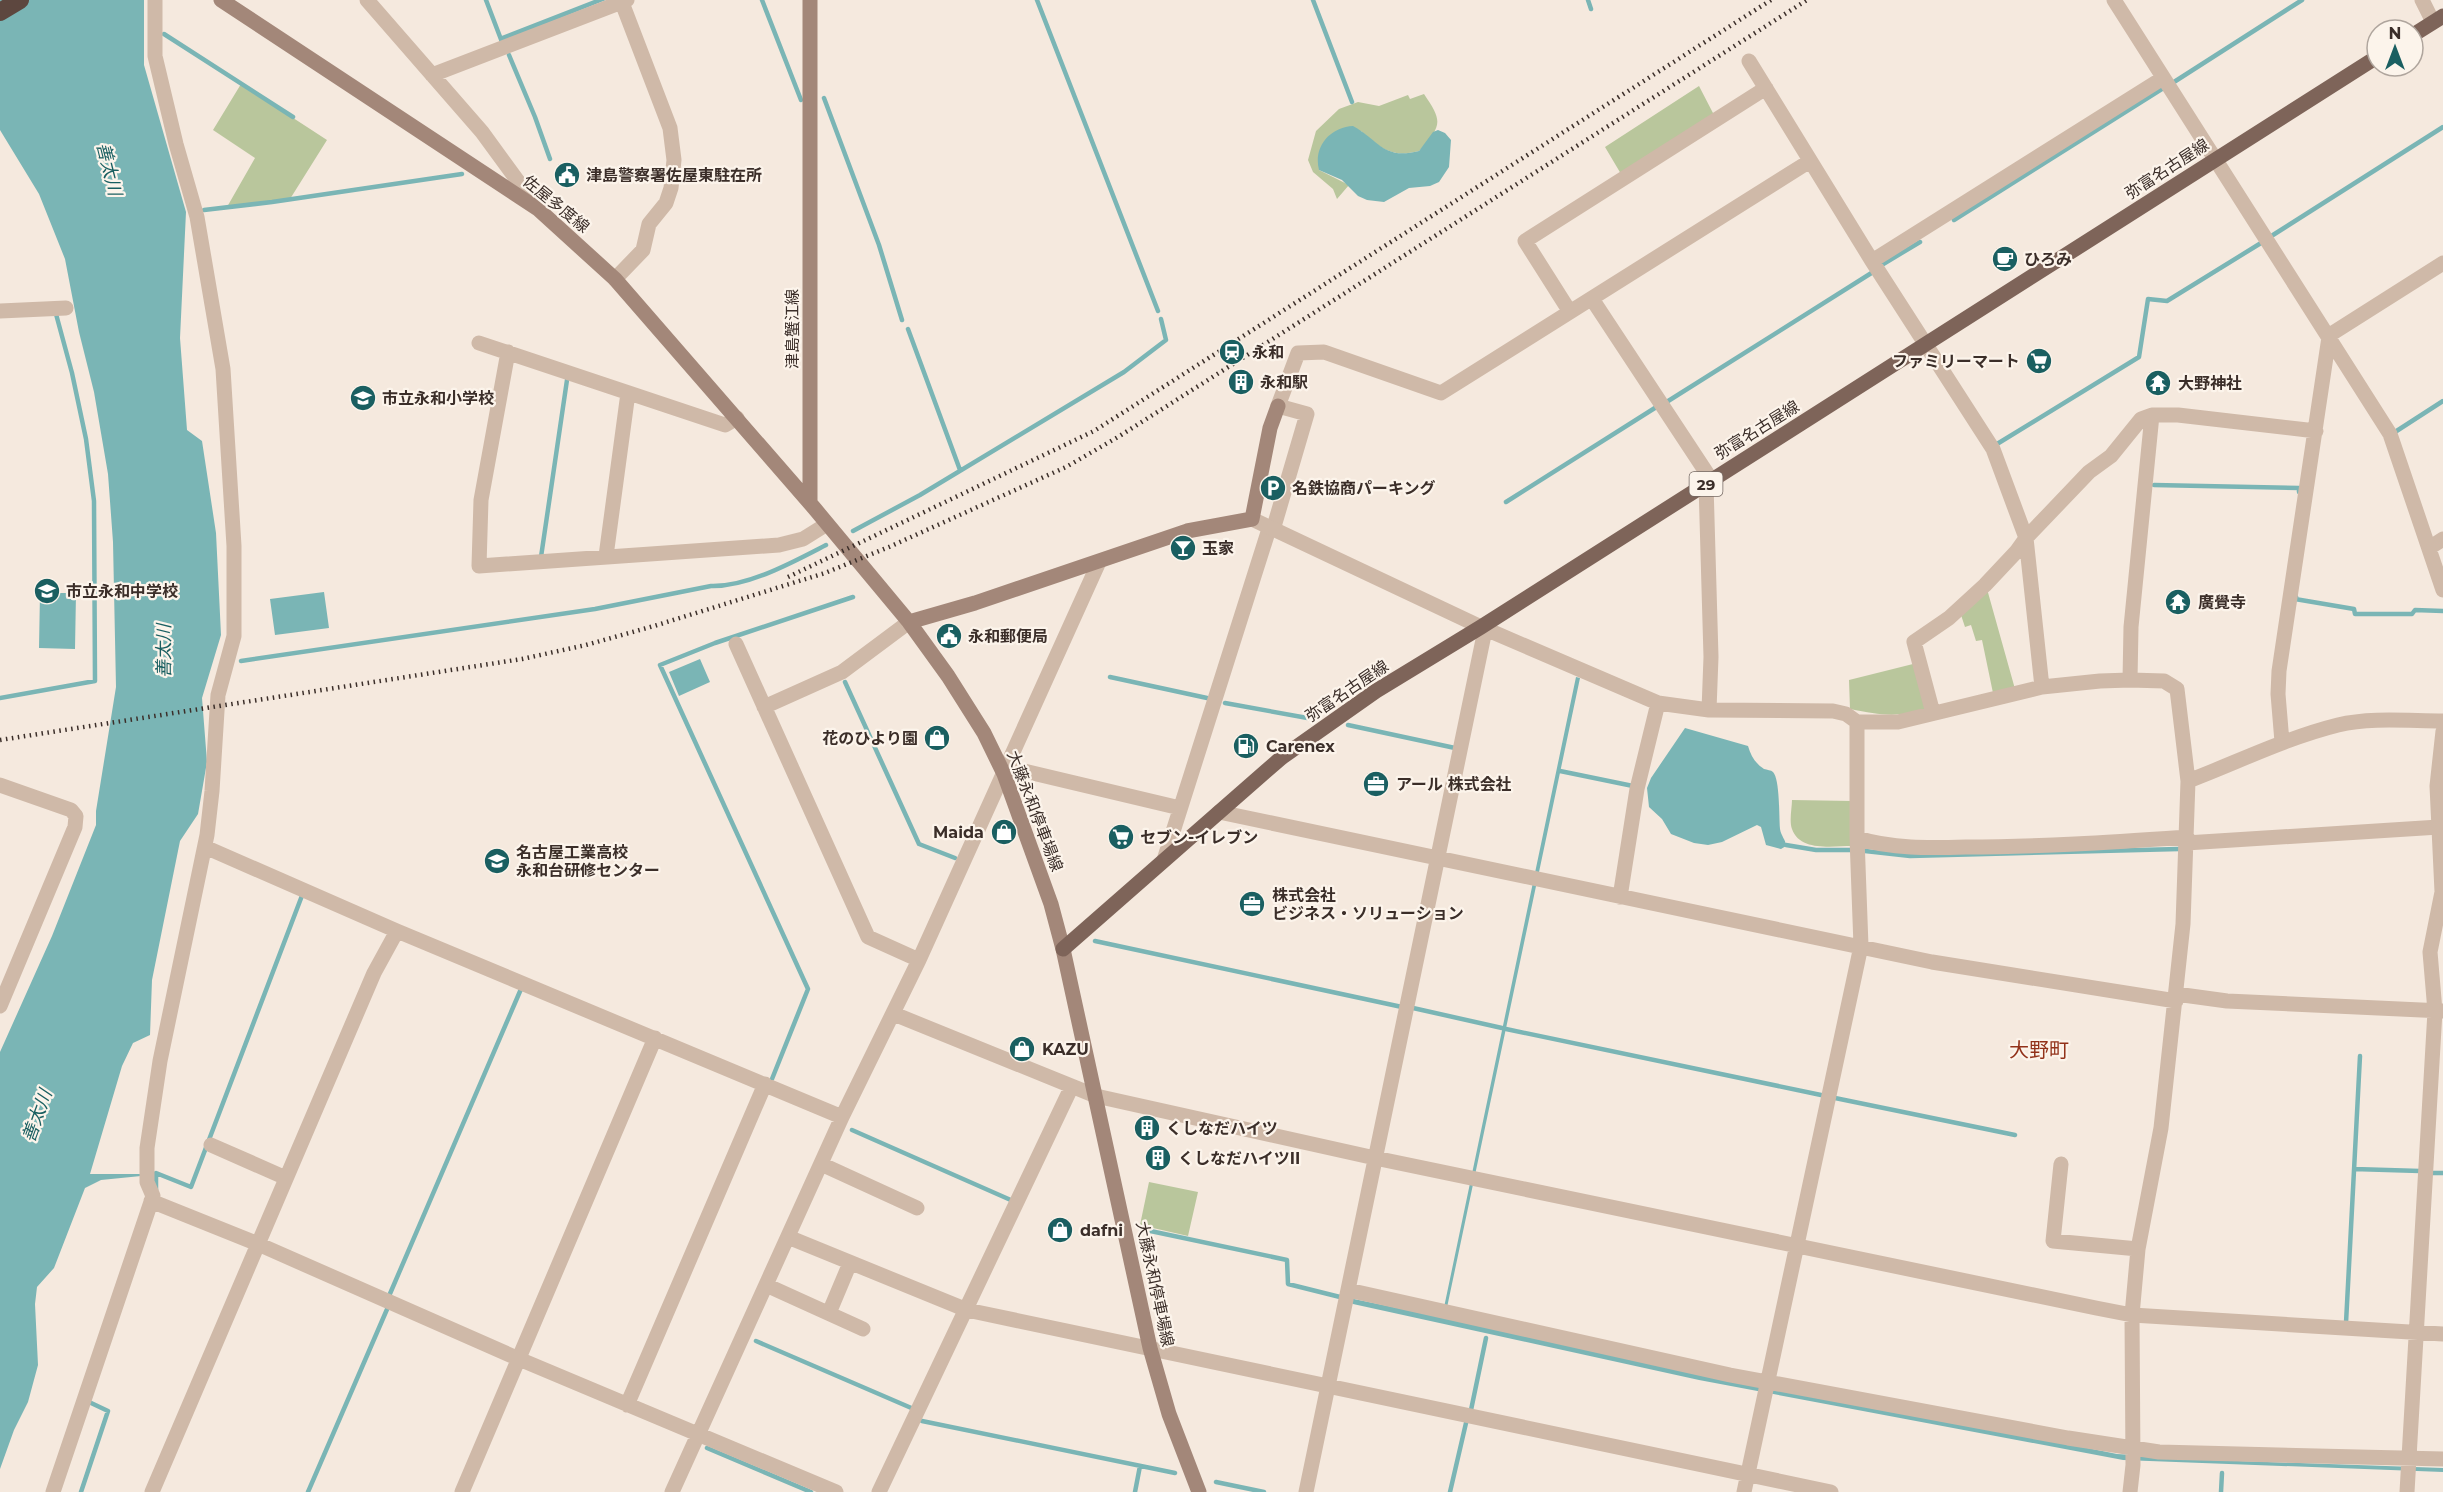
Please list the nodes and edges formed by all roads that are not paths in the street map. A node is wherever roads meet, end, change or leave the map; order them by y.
1 (20, 0) edge
2 (155, 0) edge
3 (221, 0) edge
4 (367, 0) edge
5 (810, 0) edge
6 (2114, 0) edge
7 (2422, 0) edge
8 (623, 1) edge
9 (0, 12) edge
10 (2438, 19) edge
11 (2425, 27) edge
12 (1749, 61) dead end
13 (2365, 65) edge
14 (432, 75) junction
15 (2163, 78) junction
16 (1766, 88) junction
17 (2215, 159) junction
18 (1810, 161) junction
19 (538, 209) junction
20 (1872, 261) junction
21 (2443, 263) edge
22 (615, 279) junction
23 (1592, 298) junction
24 (66, 308) dead end
25 (0, 310) edge
26 (1570, 312) junction
27 (2329, 337) junction
28 (479, 343) dead end
29 (1925, 345) junction
30 (507, 352) junction
31 (628, 393) junction
32 (1278, 406) junction
33 (2152, 415) junction
34 (737, 418) junction
35 (2316, 431) junction
36 (1709, 482) junction
37 (810, 503) junction
38 (1252, 519) junction
39 (827, 524) junction
40 (1271, 530) junction
41 (2026, 538) junction
42 (2443, 539) edge
43 (2429, 548) junction
44 (606, 556) junction
45 (1099, 561) junction
46 (2443, 590) edge
47 (909, 622) junction
48 (1483, 628) junction
49 (736, 644) dead end
50 (2130, 680) junction
51 (2042, 687) junction
52 (1658, 702) junction
53 (764, 707) junction
54 (1709, 710) junction
55 (1933, 713) junction
56 (2443, 721) edge
57 (1857, 722) junction
58 (2443, 731) edge
59 (2282, 742) junction
60 (1005, 771) junction
61 (2188, 781) junction
62 (0, 785) edge
63 (1180, 808) junction
64 (1219, 812) junction
65 (2439, 827) junction
66 (1857, 838) junction
67 (2187, 840) junction
68 (204, 847) junction
69 (1439, 859) junction
70 (1164, 860) junction
71 (1620, 897) junction
72 (397, 931) junction
73 (1861, 946) junction
74 (1063, 949) junction
75 (919, 960) junction
76 (2176, 997) junction
77 (0, 1006) edge
78 (2439, 1011) edge
79 (894, 1014) junction
80 (655, 1038) junction
81 (765, 1084) junction
82 (1071, 1088) junction
83 (1096, 1096) junction
84 (842, 1117) junction
85 (211, 1145) dead end
86 (1376, 1158) junction
87 (821, 1164) junction
88 (2061, 1164) dead end
89 (286, 1178) junction
90 (151, 1201) junction
91 (917, 1208) dead end
92 (788, 1237) junction
93 (258, 1244) junction
94 (1796, 1245) junction
95 (2138, 1249) junction
96 (850, 1263) junction
97 (766, 1285) junction
98 (1347, 1296) junction
99 (967, 1310) junction
100 (829, 1313) junction
101 (2132, 1315) junction
102 (863, 1329) dead end
103 (2416, 1333) junction
104 (2443, 1334) edge
105 (1150, 1348) junction
106 (519, 1359) junction
107 (1328, 1387) junction
108 (1767, 1387) junction
109 (627, 1405) junction
110 (698, 1434) junction
111 (2133, 1454) junction
112 (2443, 1459) edge
113 (2408, 1464) junction
114 (1748, 1475) junction
115 (53, 1492) edge
116 (152, 1492) edge
117 (462, 1492) edge
118 (672, 1492) edge
119 (836, 1492) edge
120 (879, 1492) edge
121 (1199, 1492) edge
122 (1306, 1492) edge
123 (1744, 1492) edge
124 (1831, 1492) edge
125 (2130, 1492) edge
126 (2407, 1492) edge

1 - 9 highway
2 - 68 street
3 - 19 main road, 佐屋多度線
4 - 14 street
5 - 37 main road, 津島蟹江線
6 - 15 street
7 - 10 street
8 - 14 street
8 - 22 street
10 - 11 main road
12 - 16 street
13 - 17 main road, 弥富名古屋線 / 29
14 - 19 street
15 - 17 street
15 - 20 street
16 - 18 street
16 - 26 street
17 - 27 street
17 - 29 main road, 弥富名古屋線 / 29
18 - 20 street
18 - 23 street
19 - 22 main road, 佐屋多度線
20 - 29 street
21 - 27 street
22 - 34 main road, 佐屋多度線
23 - 26 street
23 - 36 street
24 - 25 street
26 - 32 street
27 - 35 street
27 - 43 street
28 - 30 street
29 - 36 main road, 弥富名古屋線 / 29
29 - 41 street
30 - 31 street
30 - 44 street
31 - 34 street
31 - 44 street
32 - 38 main road
32 - 40 street
33 - 35 street
33 - 41 street
33 - 50 street
34 - 37 main road, 佐屋多度線
35 - 59 street
36 - 48 main road, 弥富名古屋線 / 29
36 - 54 street
37 - 39 main road
38 - 40 street
38 - 45 main road
39 - 44 street
39 - 47 main road
40 - 48 street
40 - 63 street
41 - 51 street
41 - 55 street
42 - 43 street
43 - 46 street
45 - 47 main road
45 - 60 street
47 - 53 street
47 - 60 main road, 大藤永和停車場線
48 - 52 street
48 - 64 main road, 弥富名古屋線 / 29
48 - 69 street
49 - 53 street
50 - 51 street
50 - 61 street
51 - 55 street
52 - 54 street
52 - 71 street
53 - 75 street
54 - 57 street
55 - 57 street
56 - 59 street
57 - 66 street
58 - 65 street
59 - 61 street
60 - 63 street
60 - 74 main road, 大藤永和停車場線
60 - 75 street
61 - 67 street
62 - 77 street
63 - 70 street
64 - 69 street
64 - 70 main road, 弥富名古屋線 / 29
65 - 67 street
65 - 78 street
66 - 67 street
66 - 73 street
67 - 76 street
68 - 72 street
68 - 90 street
69 - 71 street
69 - 86 street
70 - 74 main road, 弥富名古屋線 / 29
71 - 73 street
72 - 80 street
72 - 89 street
73 - 76 street
73 - 94 street
74 - 83 main road, 大藤永和停車場線
75 - 79 street
76 - 78 street
76 - 95 street
78 - 103 street
79 - 82 street
79 - 84 street
80 - 81 street
80 - 106 street
81 - 84 street
81 - 109 street
82 - 83 street
82 - 99 street
83 - 86 street
83 - 105 main road, 大藤永和停車場線
84 - 87 street
85 - 89 street
86 - 94 street
86 - 98 street
87 - 91 street
87 - 92 street
88 - 95 street
89 - 93 street
90 - 93 street
90 - 115 street
92 - 96 street
92 - 97 street
93 - 106 street
93 - 116 street
94 - 101 street
94 - 108 street
95 - 101 street
96 - 99 street
96 - 100 street
97 - 100 street
97 - 110 street
98 - 107 street
98 - 108 street
99 - 105 street
99 - 120 street
100 - 102 street
101 - 103 street
101 - 111 street
103 - 104 street
103 - 113 street
105 - 107 street
105 - 121 main road, 大藤永和停車場線
106 - 109 street
106 - 117 street
107 - 114 street
107 - 122 street
108 - 111 street
108 - 114 street
109 - 110 street
110 - 118 street
110 - 119 street
111 - 113 street
111 - 125 street
112 - 113 street
113 - 126 street
114 - 123 street
114 - 124 street

